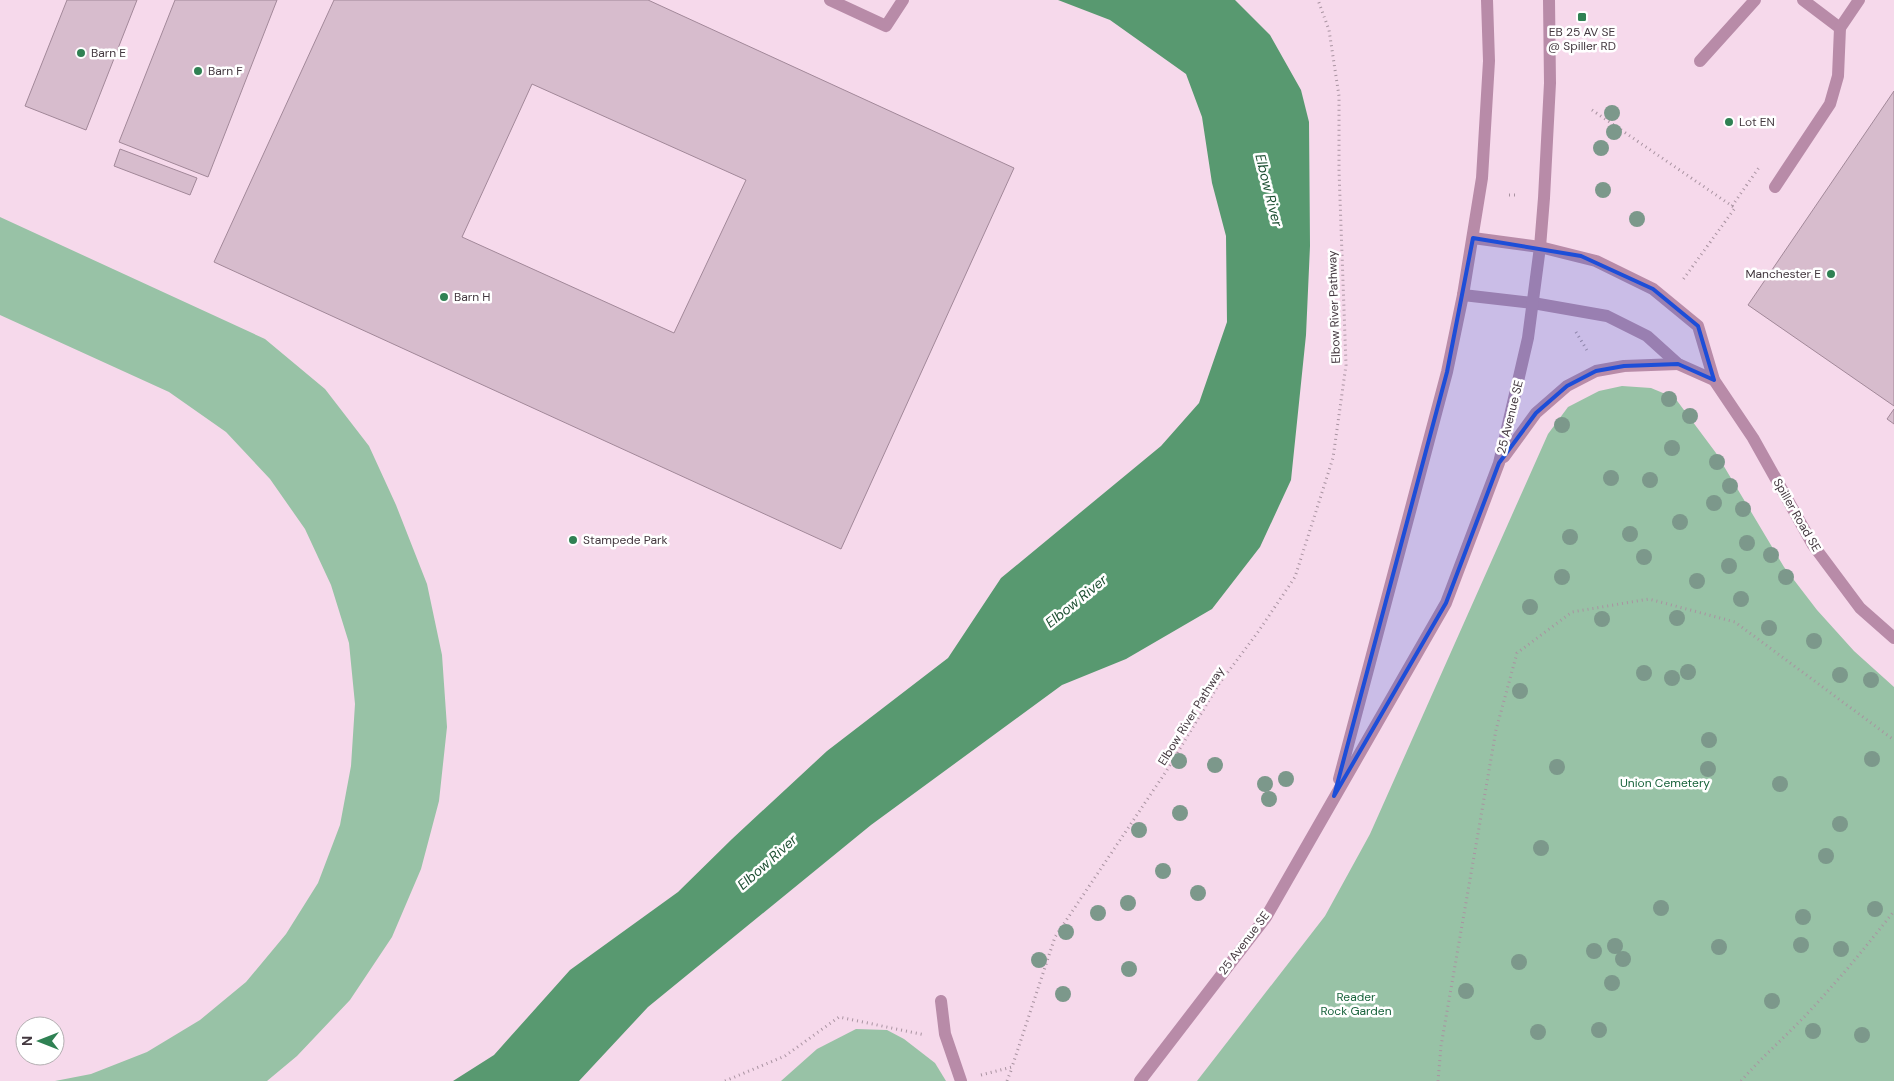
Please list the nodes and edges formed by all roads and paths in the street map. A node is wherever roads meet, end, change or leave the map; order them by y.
1 (830, 0) edge
2 (903, 0) edge
3 (1318, 0) edge
4 (1487, 0) edge
5 (1548, 0) edge
6 (1755, 0) edge
7 (1803, 0) edge
8 (1859, 0) edge
9 (1840, 28) junction
10 (1700, 61) dead end
11 (1592, 110) dead end
12 (1775, 187) dead end
13 (1508, 195) dead end
14 (1515, 195) dead end
15 (1473, 238) junction
16 (1540, 247) junction
17 (1682, 282) dead end
18 (1464, 295) junction
19 (1533, 303) junction
20 (1572, 325) dead end
21 (1589, 353) dead end
22 (1678, 364) junction
23 (1714, 380) junction
24 (1499, 463) junction
25 (1894, 638) edge
26 (1894, 740) edge
27 (1334, 796) junction
28 (1894, 911) edge
29 (941, 1000) dead end
30 (930, 1036) dead end
31 (1012, 1067) junction
32 (725, 1081) edge
33 (961, 1081) edge
34 (1007, 1081) edge
35 (1140, 1081) edge
36 (1438, 1081) edge
37 (1741, 1081) edge

1 - 2 street
3 - 31 path, Elbow River Pathway
4 - 15 street, 25 Avenue SE
5 - 16 street, 25 Avenue SE
6 - 10 street
7 - 9 street
8 - 9 street
9 - 12 street
11 - 17 path
13 - 14 path
15 - 16 street, Spiller Road SE
15 - 18 street, 25 Avenue SE
16 - 19 street, 25 Avenue SE
16 - 23 street, Spiller Road SE
18 - 19 street
18 - 27 street, 25 Avenue SE
19 - 22 street
19 - 24 street, 25 Avenue SE
20 - 21 path
22 - 23 street
22 - 24 street
23 - 25 street, Spiller Road SE
24 - 27 street, 25 Avenue SE
26 - 36 path
27 - 35 street, 25 Avenue SE
28 - 37 path
29 - 33 street
30 - 32 path
31 - 33 path
31 - 34 path, Elbow River Pathway

